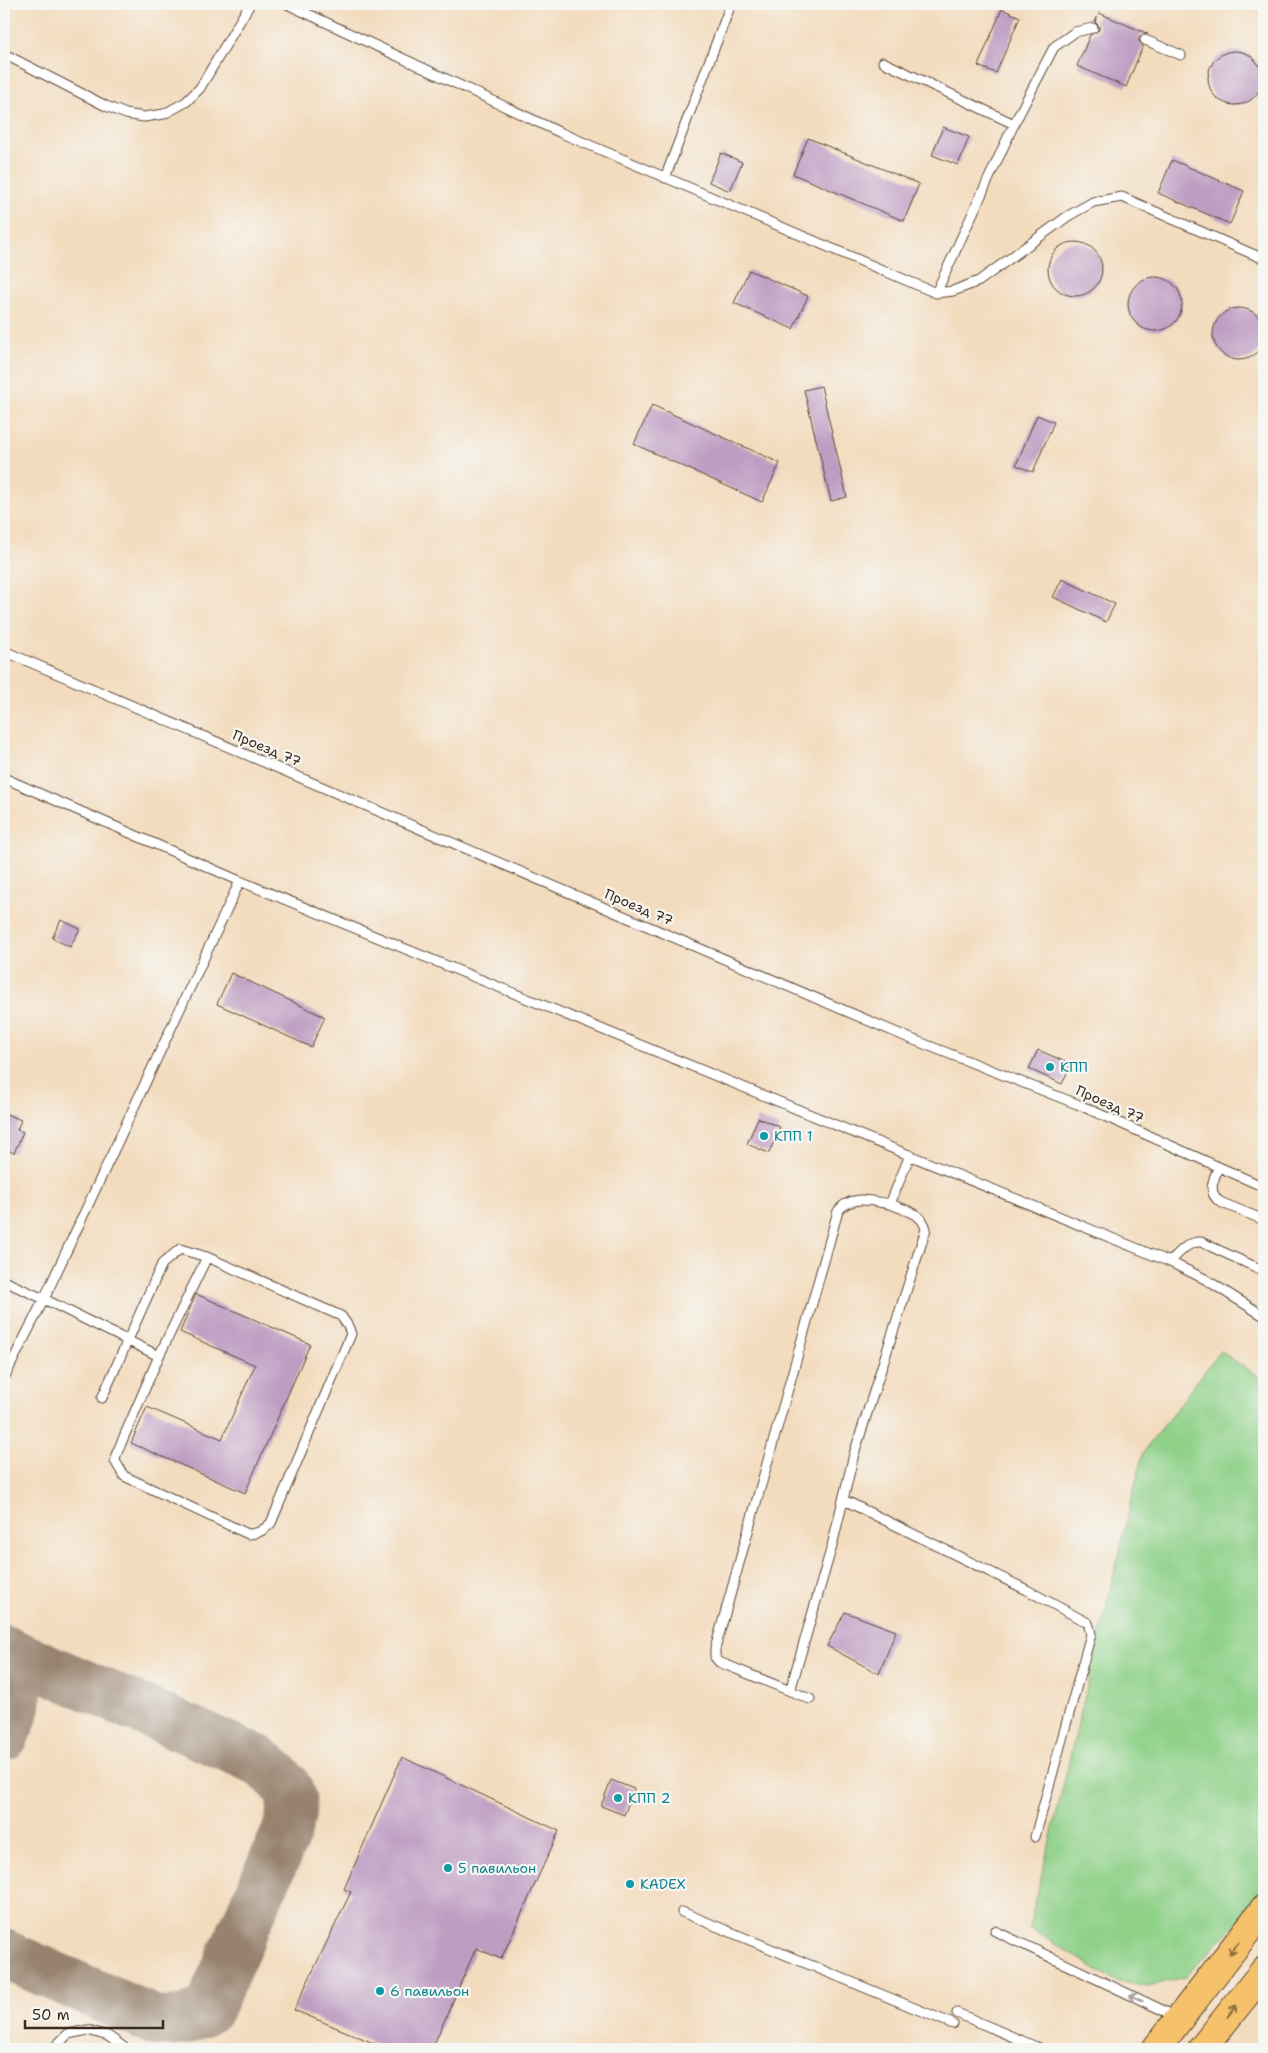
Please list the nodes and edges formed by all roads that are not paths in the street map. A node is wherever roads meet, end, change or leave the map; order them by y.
1 (287, 4) edge
2 (731, 4) edge
3 (247, 5) edge
4 (1093, 28) dead end
5 (1146, 40) dead end
6 (4, 54) edge
7 (1181, 55) dead end
8 (883, 62) dead end
9 (1014, 124) junction
10 (666, 178) junction
11 (1264, 259) edge
12 (936, 293) junction
13 (4, 651) edge
14 (4, 778) edge
15 (240, 881) junction
16 (910, 1155) junction
17 (1218, 1168) junction
18 (1264, 1188) edge
19 (890, 1204) junction
20 (1264, 1220) edge
21 (207, 1258) junction
22 (1170, 1262) junction
23 (1264, 1270) edge
24 (4, 1281) edge
25 (44, 1299) junction
26 (1264, 1316) edge
27 (128, 1341) junction
28 (159, 1356) junction
29 (4, 1378) edge
30 (102, 1398) dead end
31 (844, 1500) junction
32 (790, 1691) junction
33 (810, 1699) dead end
34 (1035, 1837) dead end
35 (1264, 1909) edge
36 (682, 1912) dead end
37 (994, 1931) dead end
38 (1264, 1971) edge
39 (957, 2013) dead end
40 (1180, 2018) junction
41 (952, 2024) dead end
42 (53, 2049) edge
43 (126, 2049) edge
44 (1041, 2049) edge
45 (1156, 2049) edge
46 (1202, 2049) edge

1 - 10 lane
2 - 10 lane
3 - 6 lane
4 - 9 lane
5 - 7 lane
8 - 9 lane
9 - 12 lane
10 - 12 lane
11 - 12 lane
13 - 17 lane, Проезд 77
14 - 15 lane
15 - 16 lane
15 - 25 lane
16 - 19 lane
16 - 22 lane
17 - 18 lane, Проезд 77
17 - 20 lane
19 - 31 lane
19 - 32 lane
21 - 27 lane
21 - 28 lane
21 - 28 lane
22 - 23 lane
22 - 26 lane
24 - 25 lane
25 - 27 lane
25 - 29 lane
27 - 28 lane
27 - 30 lane
31 - 32 lane
31 - 34 lane
32 - 33 lane
35 -> 40 highway
36 - 41 lane
40 -> 37 lane
46 -> 38 highway
39 - 44 lane
40 - 45 highway
42 - 43 lane

